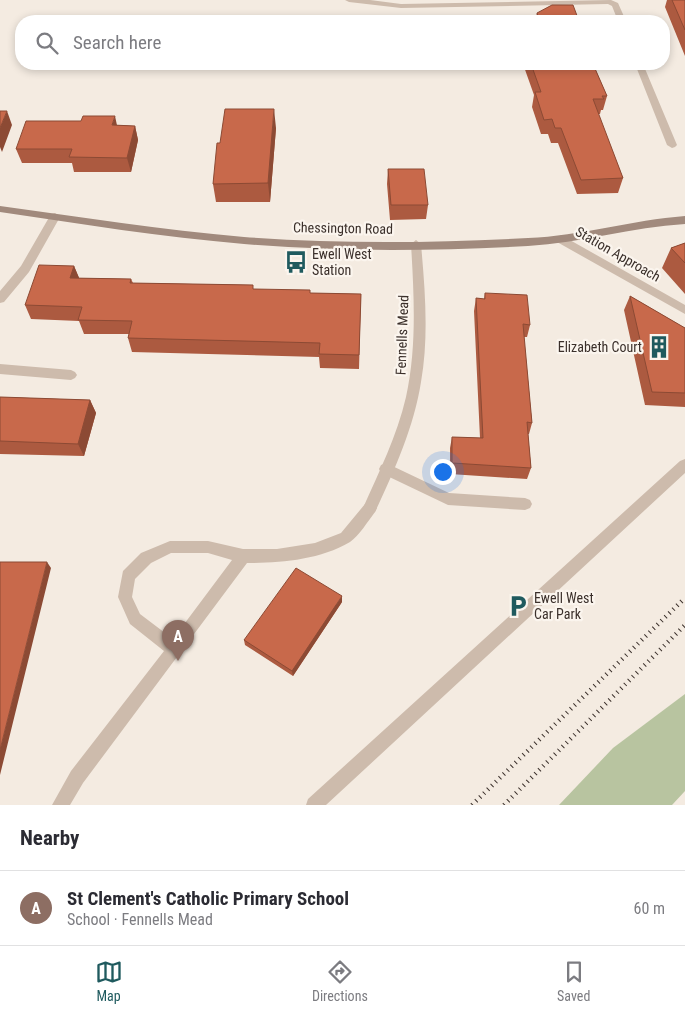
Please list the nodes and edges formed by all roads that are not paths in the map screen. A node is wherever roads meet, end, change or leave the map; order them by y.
1 (349, 0) edge
2 (619, 15) edge
3 (641, 70) edge
4 (672, 146) dead end
5 (0, 209) edge
6 (55, 217) junction
7 (685, 220) edge
8 (561, 239) junction
9 (416, 244) junction
10 (0, 299) edge
11 (685, 310) edge
12 (0, 370) edge
13 (71, 375) dead end
14 (685, 465) edge
15 (386, 468) junction
16 (525, 504) dead end
17 (243, 556) junction
18 (174, 650) junction
19 (60, 805) edge
20 (314, 805) edge

1 - 2 street
3 - 4 street
5 - 6 main road, Chessington Road
6 - 9 main road, Chessington Road
6 - 10 street
7 - 8 main road, Chessington Road
8 - 9 main road, Chessington Road
8 - 11 street, Station Approach
9 - 15 street, Fennells Mead
12 - 13 street
14 - 20 street
15 - 16 street
15 - 17 street, Fennells Mead
17 - 18 street
17 - 18 street, Fennells Mead
18 - 19 street

